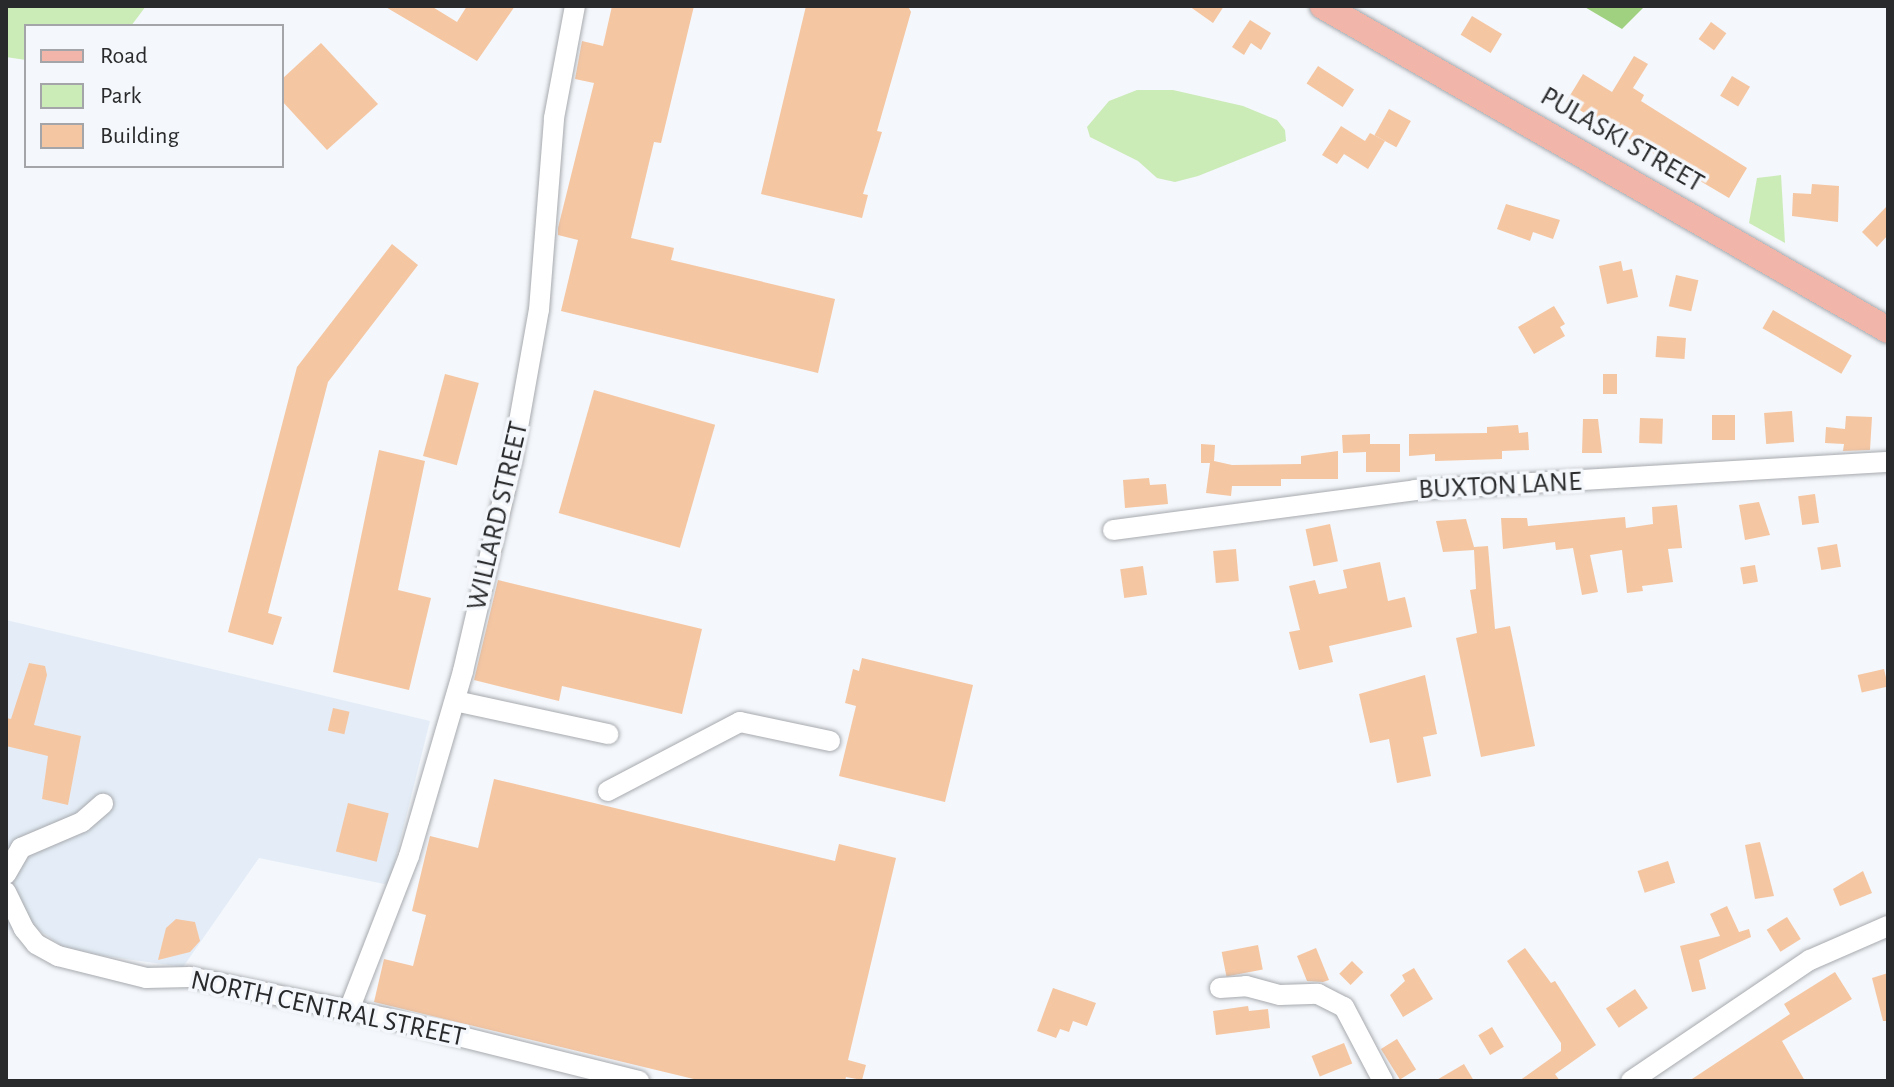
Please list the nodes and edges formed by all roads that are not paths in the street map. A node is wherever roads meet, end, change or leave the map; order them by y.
1 (575, 6) edge
2 (1323, 6) edge
3 (1888, 330) edge
4 (1888, 462) edge
5 (1113, 530) dead end
6 (455, 701) junction
7 (608, 734) dead end
8 (830, 741) dead end
9 (608, 791) dead end
10 (103, 804) dead end
11 (6, 874) edge
12 (6, 892) edge
13 (1888, 926) edge
14 (1220, 988) dead end
15 (349, 1010) junction
16 (639, 1081) edge
17 (1383, 1081) edge
18 (1631, 1081) edge

1 - 6 street, WILLARD STREET
2 - 3 main road, PULASKI STREET
4 - 5 street, BUXTON LANE
6 - 7 street
6 - 15 street, WILLARD STREET
8 - 9 street
10 - 11 street
12 - 15 street, NORTH CENTRAL STREET
13 - 18 street
14 - 17 street
15 - 16 street, NORTH CENTRAL STREET

